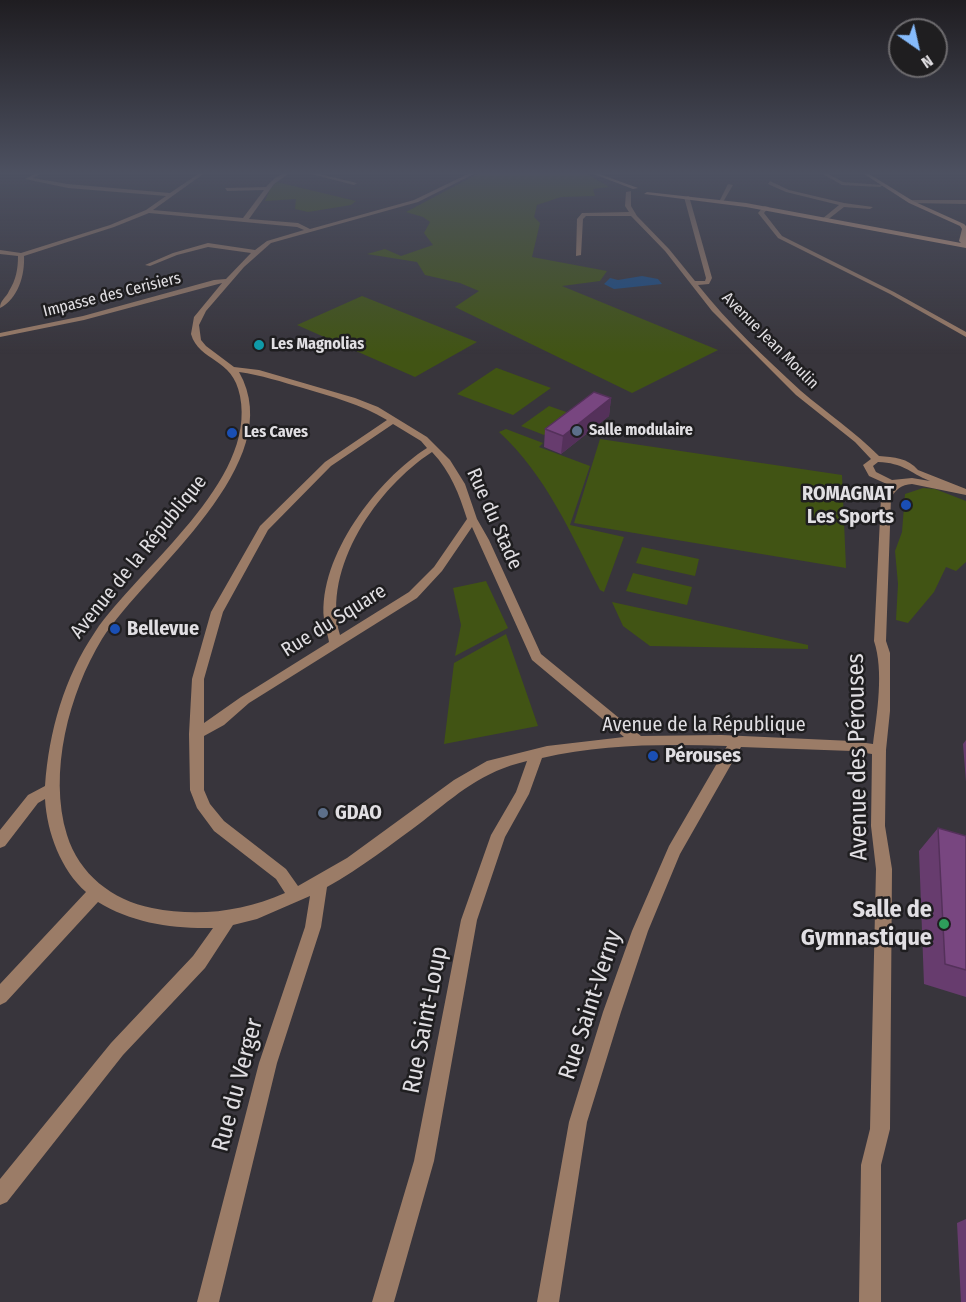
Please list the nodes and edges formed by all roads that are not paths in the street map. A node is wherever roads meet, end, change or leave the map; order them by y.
1 (91, 233) edge
2 (299, 233) edge
3 (579, 233) edge
4 (650, 233) edge
5 (696, 233) edge
6 (776, 233) edge
7 (902, 233) edge
8 (907, 233) edge
9 (965, 233) edge
10 (938, 238) junction
11 (965, 244) edge
12 (0, 252) edge
13 (255, 252) junction
14 (21, 255) junction
15 (578, 255) dead end
16 (148, 265) dead end
17 (230, 280) junction
18 (695, 283) junction
19 (0, 306) edge
20 (0, 335) edge
21 (966, 335) edge
22 (232, 369) junction
23 (393, 420) junction
24 (858, 440) junction
25 (433, 447) junction
26 (876, 459) junction
27 (897, 460) junction
28 (914, 476) junction
29 (877, 478) junction
30 (899, 484) junction
31 (962, 491) edge
32 (886, 498) junction
33 (472, 519) junction
34 (336, 644) junction
35 (196, 734) junction
36 (637, 740) junction
37 (736, 742) junction
38 (879, 750) junction
39 (536, 754) junction
40 (50, 790) junction
41 (0, 841) edge
42 (320, 883) junction
43 (96, 893) junction
44 (295, 895) junction
45 (228, 919) junction
46 (0, 996) edge
47 (0, 1195) edge
48 (208, 1302) edge
49 (382, 1302) edge
50 (548, 1302) edge
51 (870, 1302) edge

1 - 14 street
2 - 13 street
3 - 15 street
4 - 18 street, Avenue Jean Moulin
5 - 18 street
6 - 21 street
7 - 11 main road
8 - 10 main road
9 - 10 main road
9 - 11 main road
10 - 11 main road
12 - 14 street
13 - 16 street
13 - 17 street
14 - 19 street
17 - 20 street, Impasse des Cerisiers
17 - 22 street
18 - 24 street, Avenue Jean Moulin
22 - 23 street, Rue du Stade
22 - 40 street, Avenue de la République
23 - 25 street, Rue du Stade
23 - 35 street
24 - 26 street, Avenue Jean Moulin
24 - 27 street, Avenue Jean Moulin
25 - 33 street, Rue du Stade
25 - 34 street
26 - 27 street
26 - 29 street
27 - 28 street, Avenue Jean Moulin
28 - 30 street
28 - 31 street
29 - 30 street
29 - 32 street, Avenue des Pérouses
30 - 32 street
32 - 38 street, Avenue des Pérouses
33 - 34 street, Rue du Square
33 - 36 street, Rue du Stade
34 - 35 street, Rue du Square
35 - 44 street
36 - 37 street, Avenue de la République
36 - 39 street, Avenue de la République
37 - 38 street, Avenue de la République
37 - 50 street, Rue Saint-Verny
38 - 51 street, Avenue des Pérouses
39 - 42 street, Avenue de la République
39 - 49 street, Rue Saint-Loup
40 - 41 street
40 - 43 street, Avenue de la République
42 - 44 street, Avenue de la République
42 - 48 street, Rue du Verger
43 - 45 street, Avenue de la République
43 - 46 street
44 - 45 street, Avenue de la République
45 - 47 street

